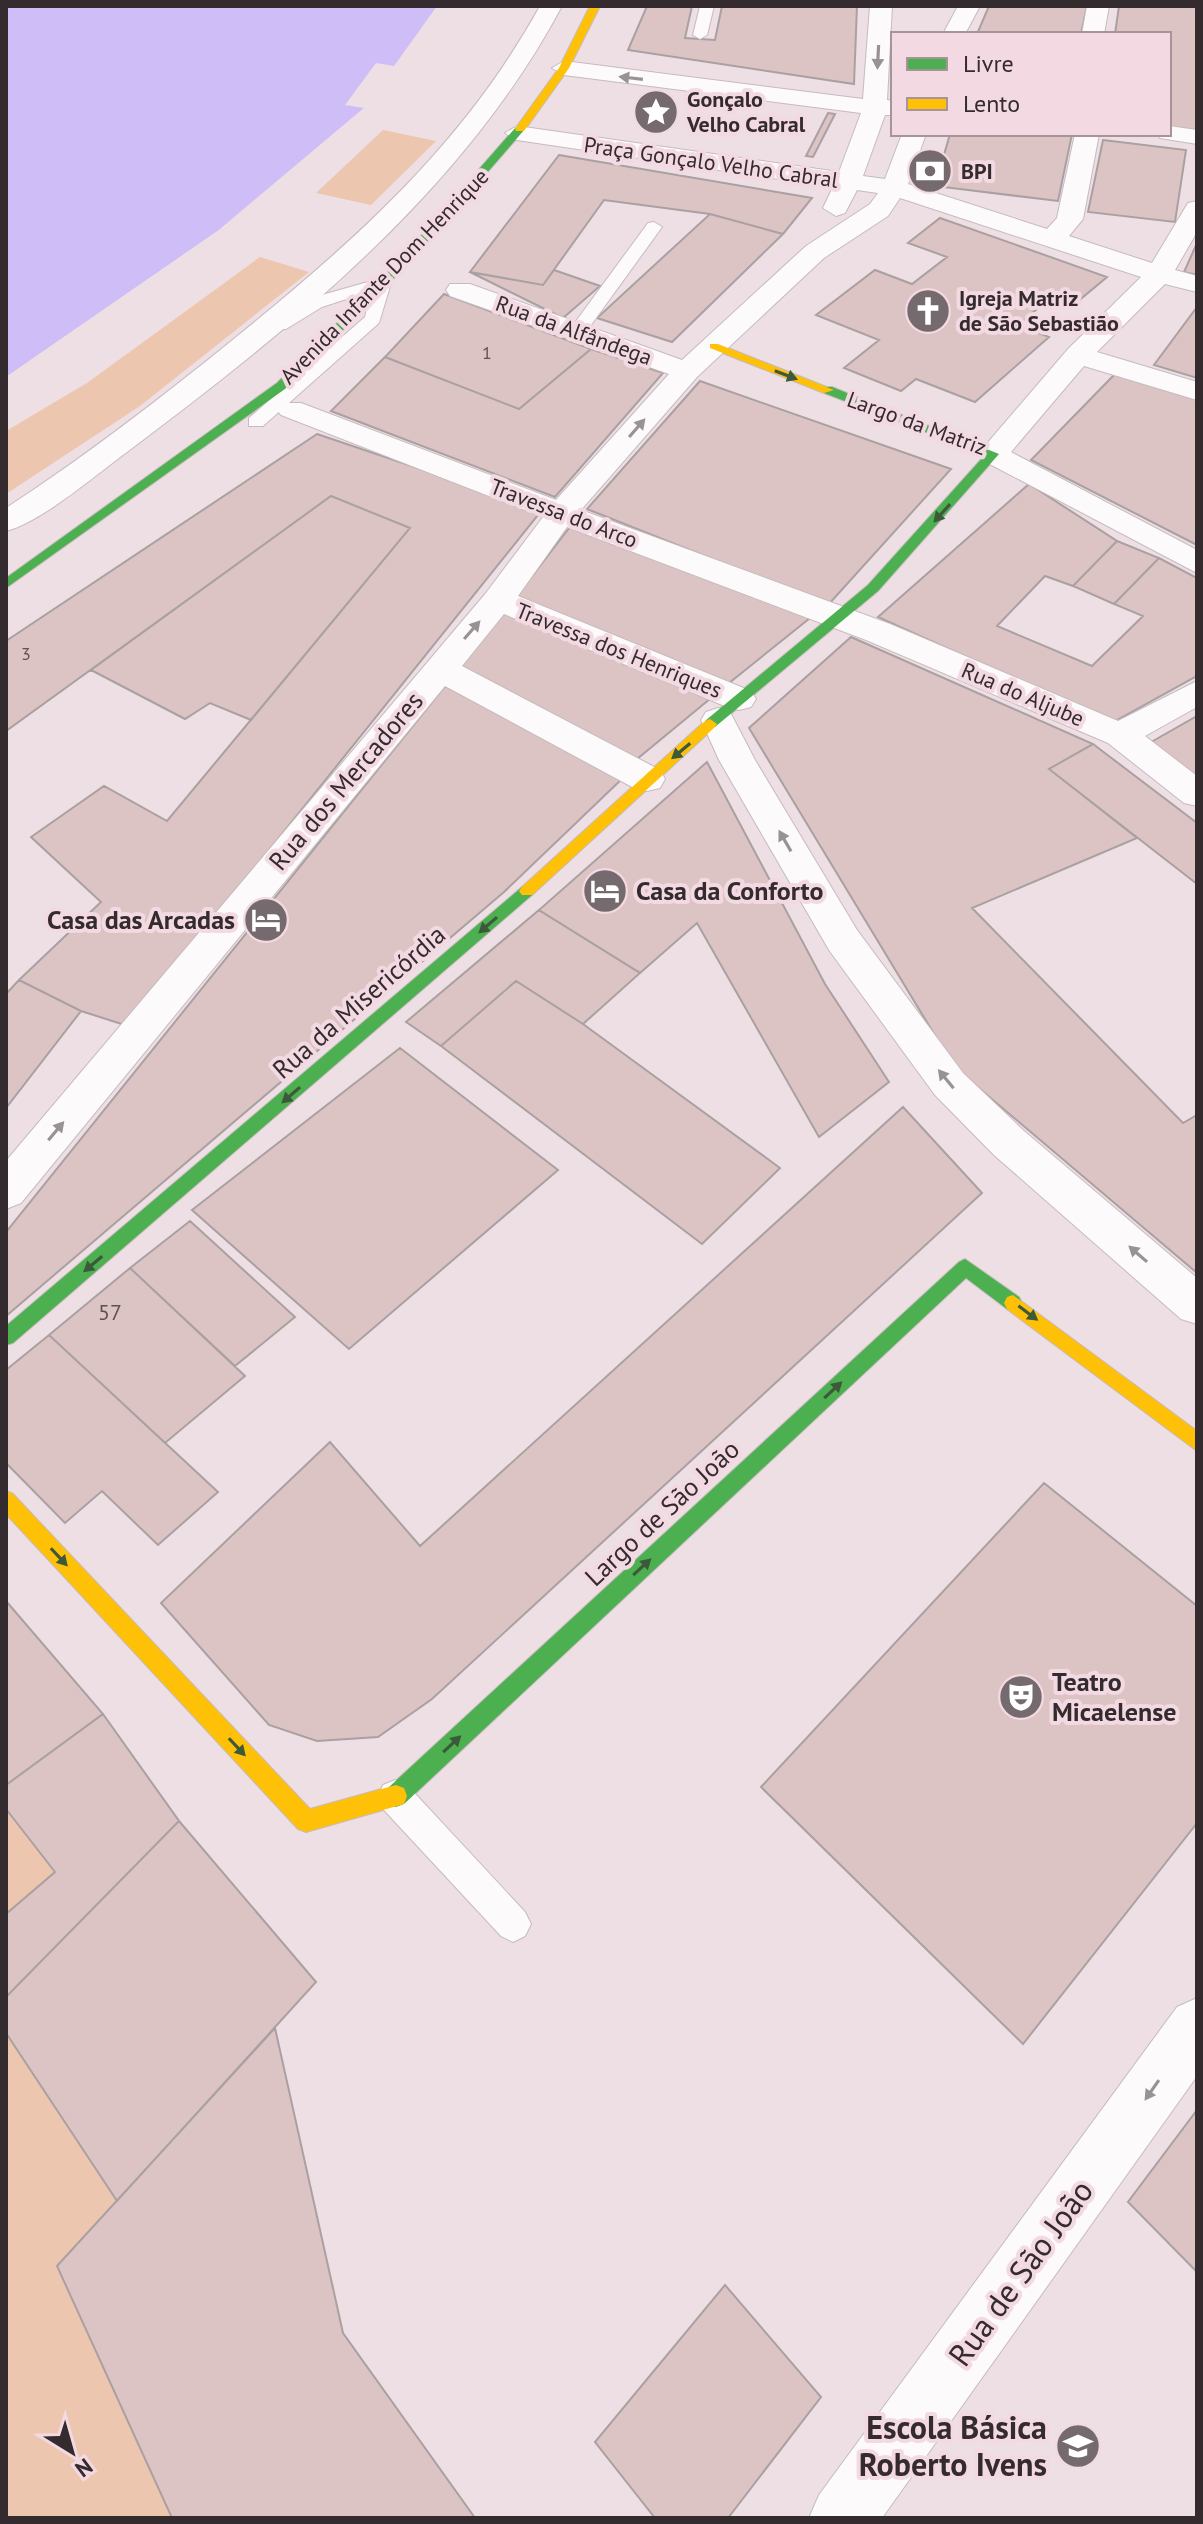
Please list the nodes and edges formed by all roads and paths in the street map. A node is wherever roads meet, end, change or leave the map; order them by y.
1 (551, 6) edge
2 (595, 6) edge
3 (707, 6) edge
4 (881, 6) edge
5 (1098, 6) edge
6 (1093, 32) edge
7 (700, 35) dead end
8 (564, 68) junction
9 (884, 108) edge
10 (517, 133) junction
11 (1171, 133) edge
12 (913, 136) edge
13 (1087, 136) edge
14 (1197, 137) edge
15 (849, 182) junction
16 (894, 188) junction
17 (1197, 209) edge
18 (654, 227) dead end
19 (1052, 240) junction
20 (815, 252) junction
21 (1159, 274) junction
22 (382, 283) junction
23 (1197, 284) edge
24 (460, 290) dead end
25 (577, 332) junction
26 (714, 346) junction
27 (1078, 355) junction
28 (687, 371) junction
29 (1197, 391) edge
30 (177, 409) dead end
31 (291, 409) dead end
32 (256, 422) dead end
33 (993, 454) junction
34 (563, 511) junction
35 (6, 522) edge
36 (1197, 563) edge
37 (6, 584) edge
38 (498, 600) junction
39 (836, 619) junction
40 (439, 668) junction
41 (1197, 692) edge
42 (729, 710) junction
43 (1120, 735) junction
44 (647, 779) junction
45 (1197, 794) edge
46 (6, 1191) edge
47 (1197, 1305) edge
48 (6, 1337) edge
49 (1197, 1442) edge
50 (6, 1500) edge
51 (395, 1797) junction
52 (513, 1924) dead end
53 (1197, 2027) edge
54 (842, 2518) edge

1 - 35 street, Avenida Infante Dom Henrique
2 - 8 street, Avenida Infante Dom Henrique
3 - 7 lane
4 -> 9 street, Praça Gonçalo Velho Cabral
5 - 6 street
9 -> 8 street
8 - 10 street, Avenida Infante Dom Henrique
9 - 15 street, Praça Gonçalo Velho Cabral
10 - 15 street, Praça Gonçalo Velho Cabral
10 - 22 street, Avenida Infante Dom Henrique
11 - 14 street
12 - 16 street
13 - 19 street
15 - 16 street
15 - 20 street
16 - 19 street
16 - 20 street
17 - 21 street, Largo da Matriz
18 - 25 lane
19 - 21 street
20 - 26 street
21 - 23 street
21 - 27 street, Largo da Matriz
22 - 30 lane
22 - 32 lane
22 - 37 street, Avenida Infante Dom Henrique
24 - 25 street, Rua da Alfândega
25 - 28 street, Rua da Alfândega
26 - 28 street
26 -> 33 street, Largo da Matriz
27 - 29 street
27 - 33 street, Largo da Matriz
34 -> 28 street, Rua dos Mercadores
31 - 34 street, Travessa do Arco
33 - 36 street
33 -> 39 street, Rua da Misericórdia
34 - 38 street, Rua dos Mercadores
34 - 39 street, Travessa do Arco
40 -> 38 street, Rua dos Mercadores
38 - 42 street, Travessa dos Henriques
39 - 42 street, Rua da Misericórdia
39 - 43 street, Rua do Aljube
40 - 44 street
46 -> 40 street, Rua dos Mercadores
41 - 43 street
42 -> 44 street, Rua da Misericórdia
47 -> 42 street
43 - 45 street, Rua do Aljube
44 -> 48 street, Rua da Misericórdia
51 -> 49 street, Largo de São João
50 -> 51 street
51 - 52 lane
53 -> 54 street, Rua de São João

